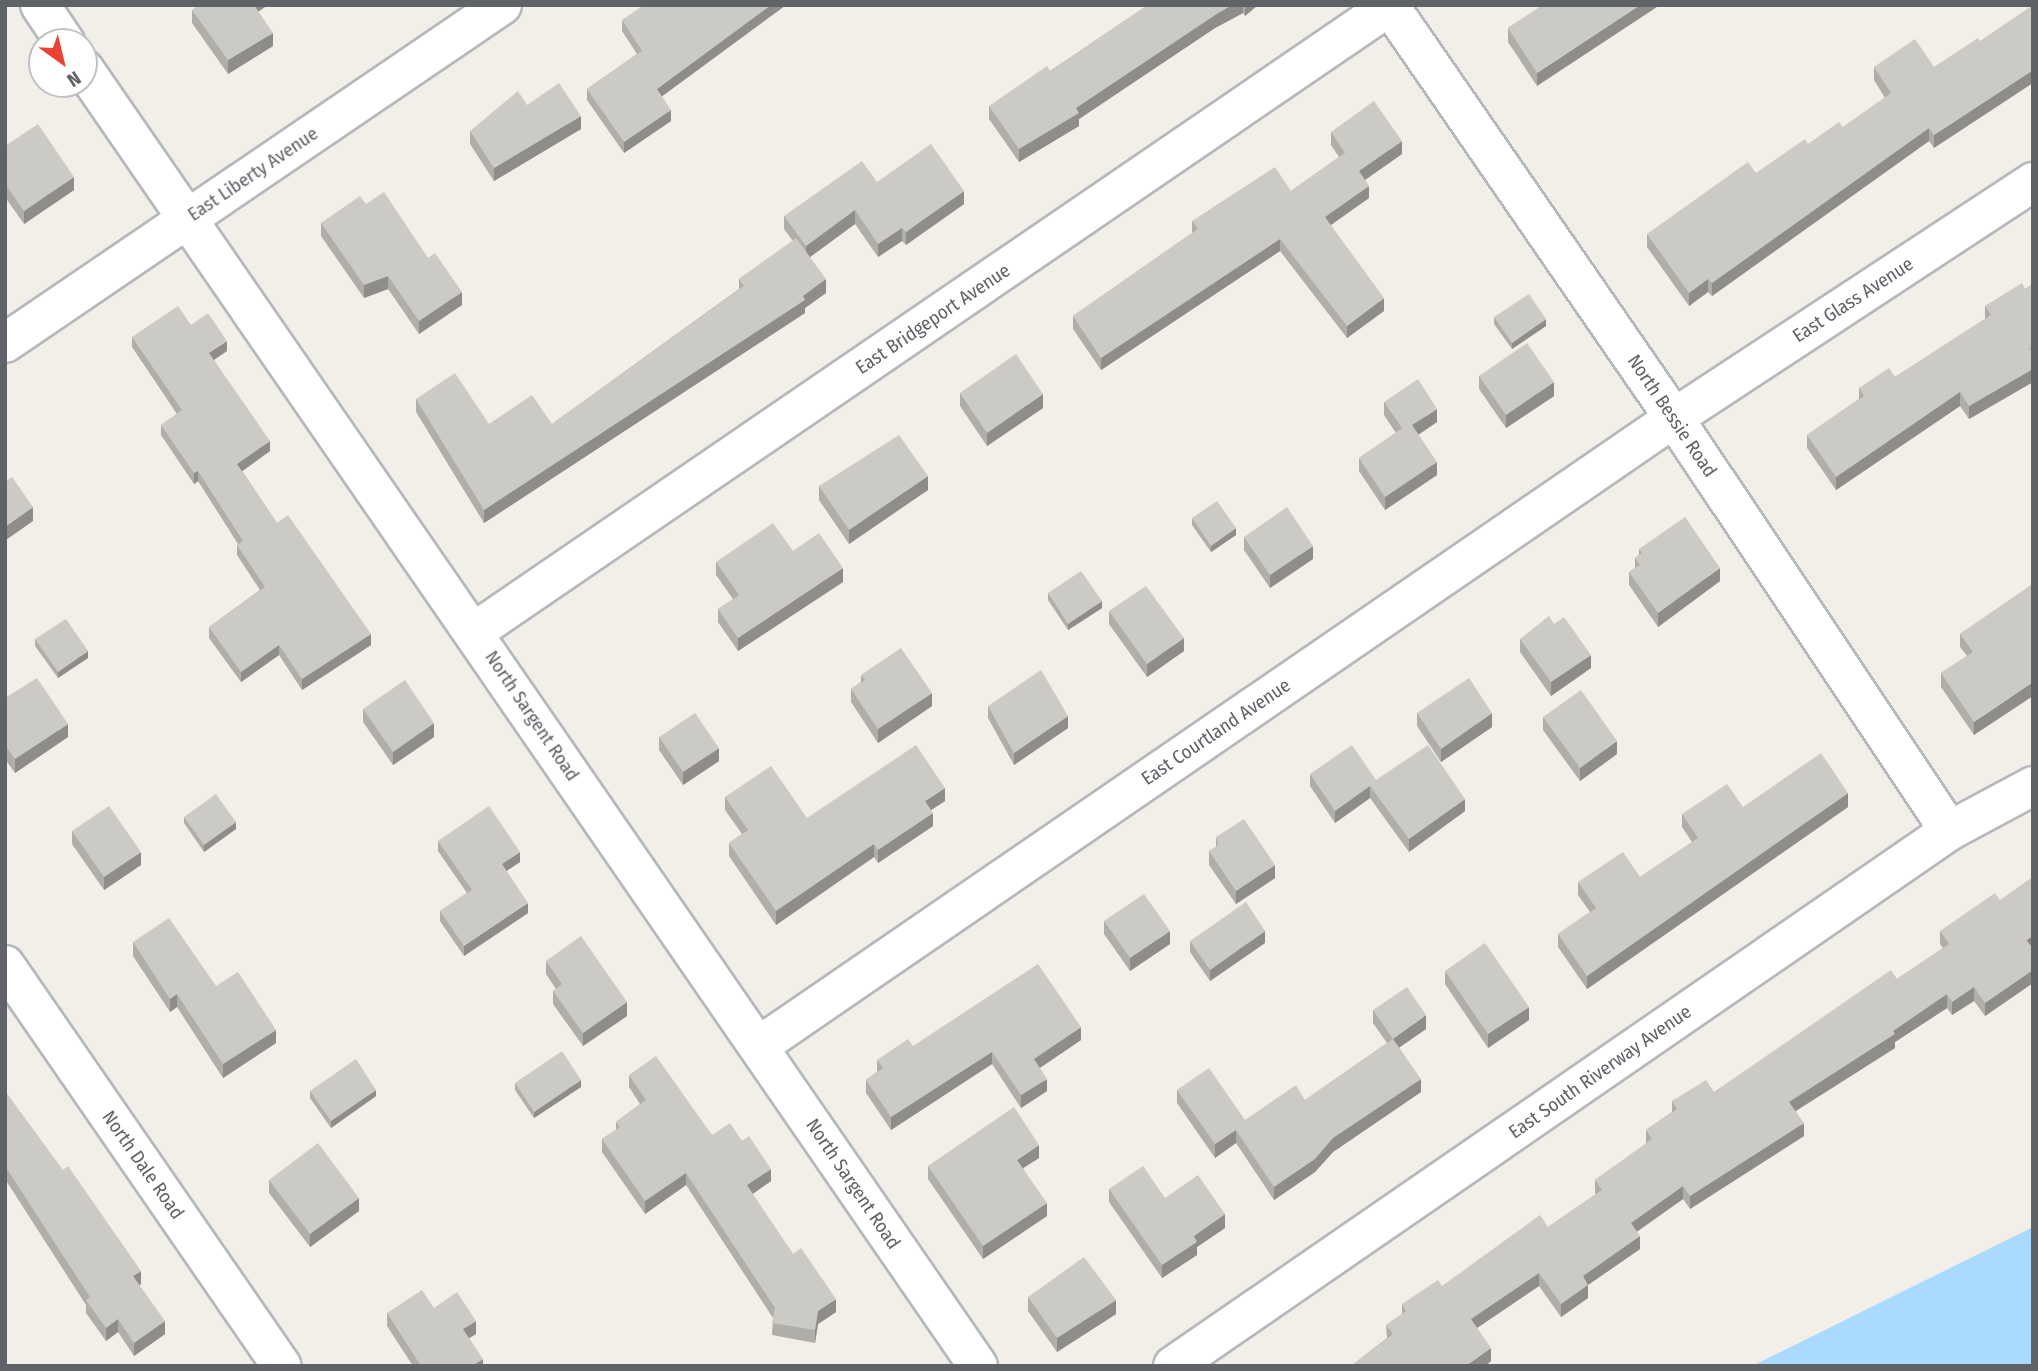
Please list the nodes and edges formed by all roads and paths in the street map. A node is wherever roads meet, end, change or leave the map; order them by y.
1 (40, 5) edge
2 (502, 5) edge
3 (1390, 6) edge
4 (56, 28) edge
5 (98, 89) edge
6 (2033, 182) edge
7 (188, 219) junction
8 (5, 343) edge
9 (1674, 418) junction
10 (474, 632) junction
11 (2033, 786) edge
12 (1949, 831) junction
13 (5, 965) edge
14 (759, 1046) junction
15 (282, 1366) edge
16 (978, 1366) edge
17 (1173, 1366) edge

1 - 4 street
2 - 7 street, East Liberty Avenue
3 - 9 street, North Bessie Road
3 - 10 street, East Bridgeport Avenue
5 - 7 street, North Sargent Road
6 - 9 street, East Glass Avenue
7 - 8 street, East Liberty Avenue
7 - 10 street, North Sargent Road
9 - 12 street, North Bessie Road
9 - 14 street, East Courtland Avenue
10 - 14 street, North Sargent Road
11 - 12 street, East South Riverway Avenue
12 - 17 street, East South Riverway Avenue
13 - 15 street, North Dale Road
14 - 16 street, North Sargent Road

